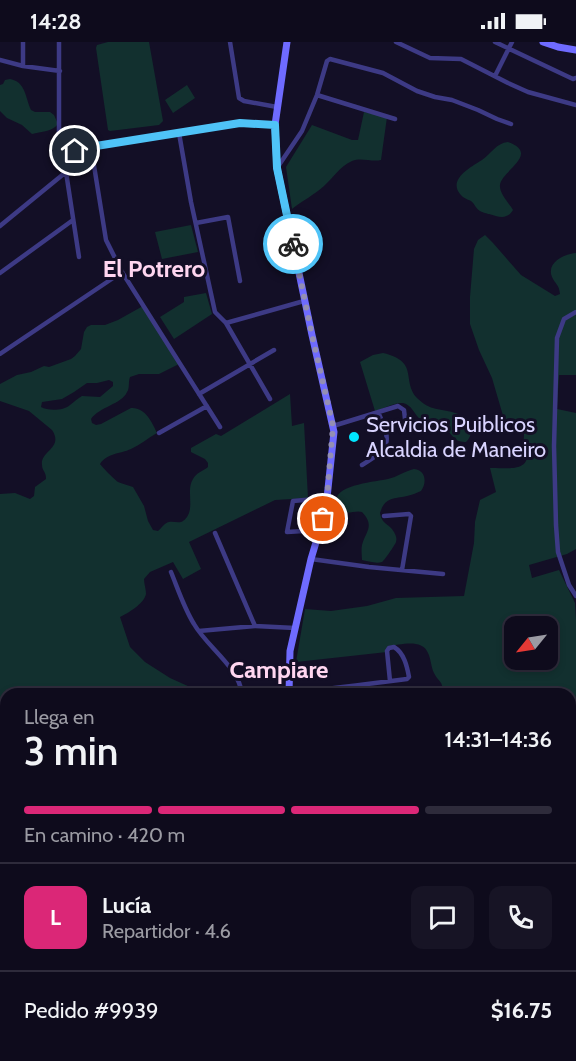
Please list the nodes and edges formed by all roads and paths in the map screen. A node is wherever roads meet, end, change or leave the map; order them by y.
1 (23, 42) edge
2 (59, 42) edge
3 (230, 42) edge
4 (287, 42) edge
5 (396, 42) edge
6 (495, 42) edge
7 (543, 42) edge
8 (510, 45) edge
9 (576, 50) edge
10 (0, 60) edge
11 (23, 66) junction
12 (60, 71) junction
13 (495, 76) junction
14 (576, 78) edge
15 (317, 95) junction
16 (576, 105) edge
17 (277, 107) junction
18 (395, 119) dead end
19 (511, 124) dead end
20 (275, 125) junction
21 (179, 133) junction
22 (91, 147) junction
23 (277, 168) junction
24 (66, 172) junction
25 (73, 220) junction
26 (196, 223) junction
27 (0, 226) edge
28 (79, 257) dead end
29 (122, 272) junction
30 (0, 273) edge
31 (240, 281) dead end
32 (304, 301) junction
33 (576, 312) edge
34 (226, 323) junction
35 (274, 350) dead end
36 (0, 354) edge
37 (249, 364) junction
38 (200, 394) junction
39 (270, 399) dead end
40 (207, 406) junction
41 (378, 412) junction
42 (405, 418) dead end
43 (333, 426) junction
44 (220, 427) dead end
45 (159, 433) dead end
46 (362, 465) dead end
47 (327, 498) junction
48 (384, 516) dead end
49 (320, 530) junction
50 (215, 533) dead end
51 (311, 558) junction
52 (402, 570) junction
53 (171, 572) dead end
54 (442, 574) dead end
55 (576, 596) edge
56 (255, 626) junction
57 (295, 628) junction
58 (199, 632) junction
59 (390, 681) junction
60 (240, 688) edge
61 (289, 688) edge
62 (336, 688) edge

1 - 11 street
2 - 12 street
3 - 17 street
4 - 17 street
5 - 13 street
6 - 8 street
7 - 9 street
8 - 13 street
8 - 14 street
10 - 11 street
11 - 12 street
12 - 22 street
13 - 16 street
15 - 18 street
15 - 19 street
15 - 23 street
17 - 20 street
20 - 21 street
20 - 23 street
21 - 22 street
21 - 26 street
22 - 24 street
22 - 29 street
23 - 32 street
24 - 25 street
24 - 27 street
25 - 28 street
25 - 30 street
26 - 31 street
26 - 34 street
29 - 36 street
29 - 38 street
32 - 34 street
32 - 43 street
33 - 55 street
34 - 37 street
35 - 37 street
37 - 38 street
37 - 39 street
38 - 40 street
40 - 44 street
40 - 45 street
41 - 42 street
41 - 43 street
41 - 46 street
43 - 47 street
47 - 49 street
47 - 49 street
48 - 52 street
49 - 51 street
50 - 56 street
51 - 52 street
51 - 57 street
52 - 54 street
53 - 58 street
56 - 57 street
56 - 58 street
57 - 61 street
58 - 60 street
59 - 59 street
59 - 62 street

